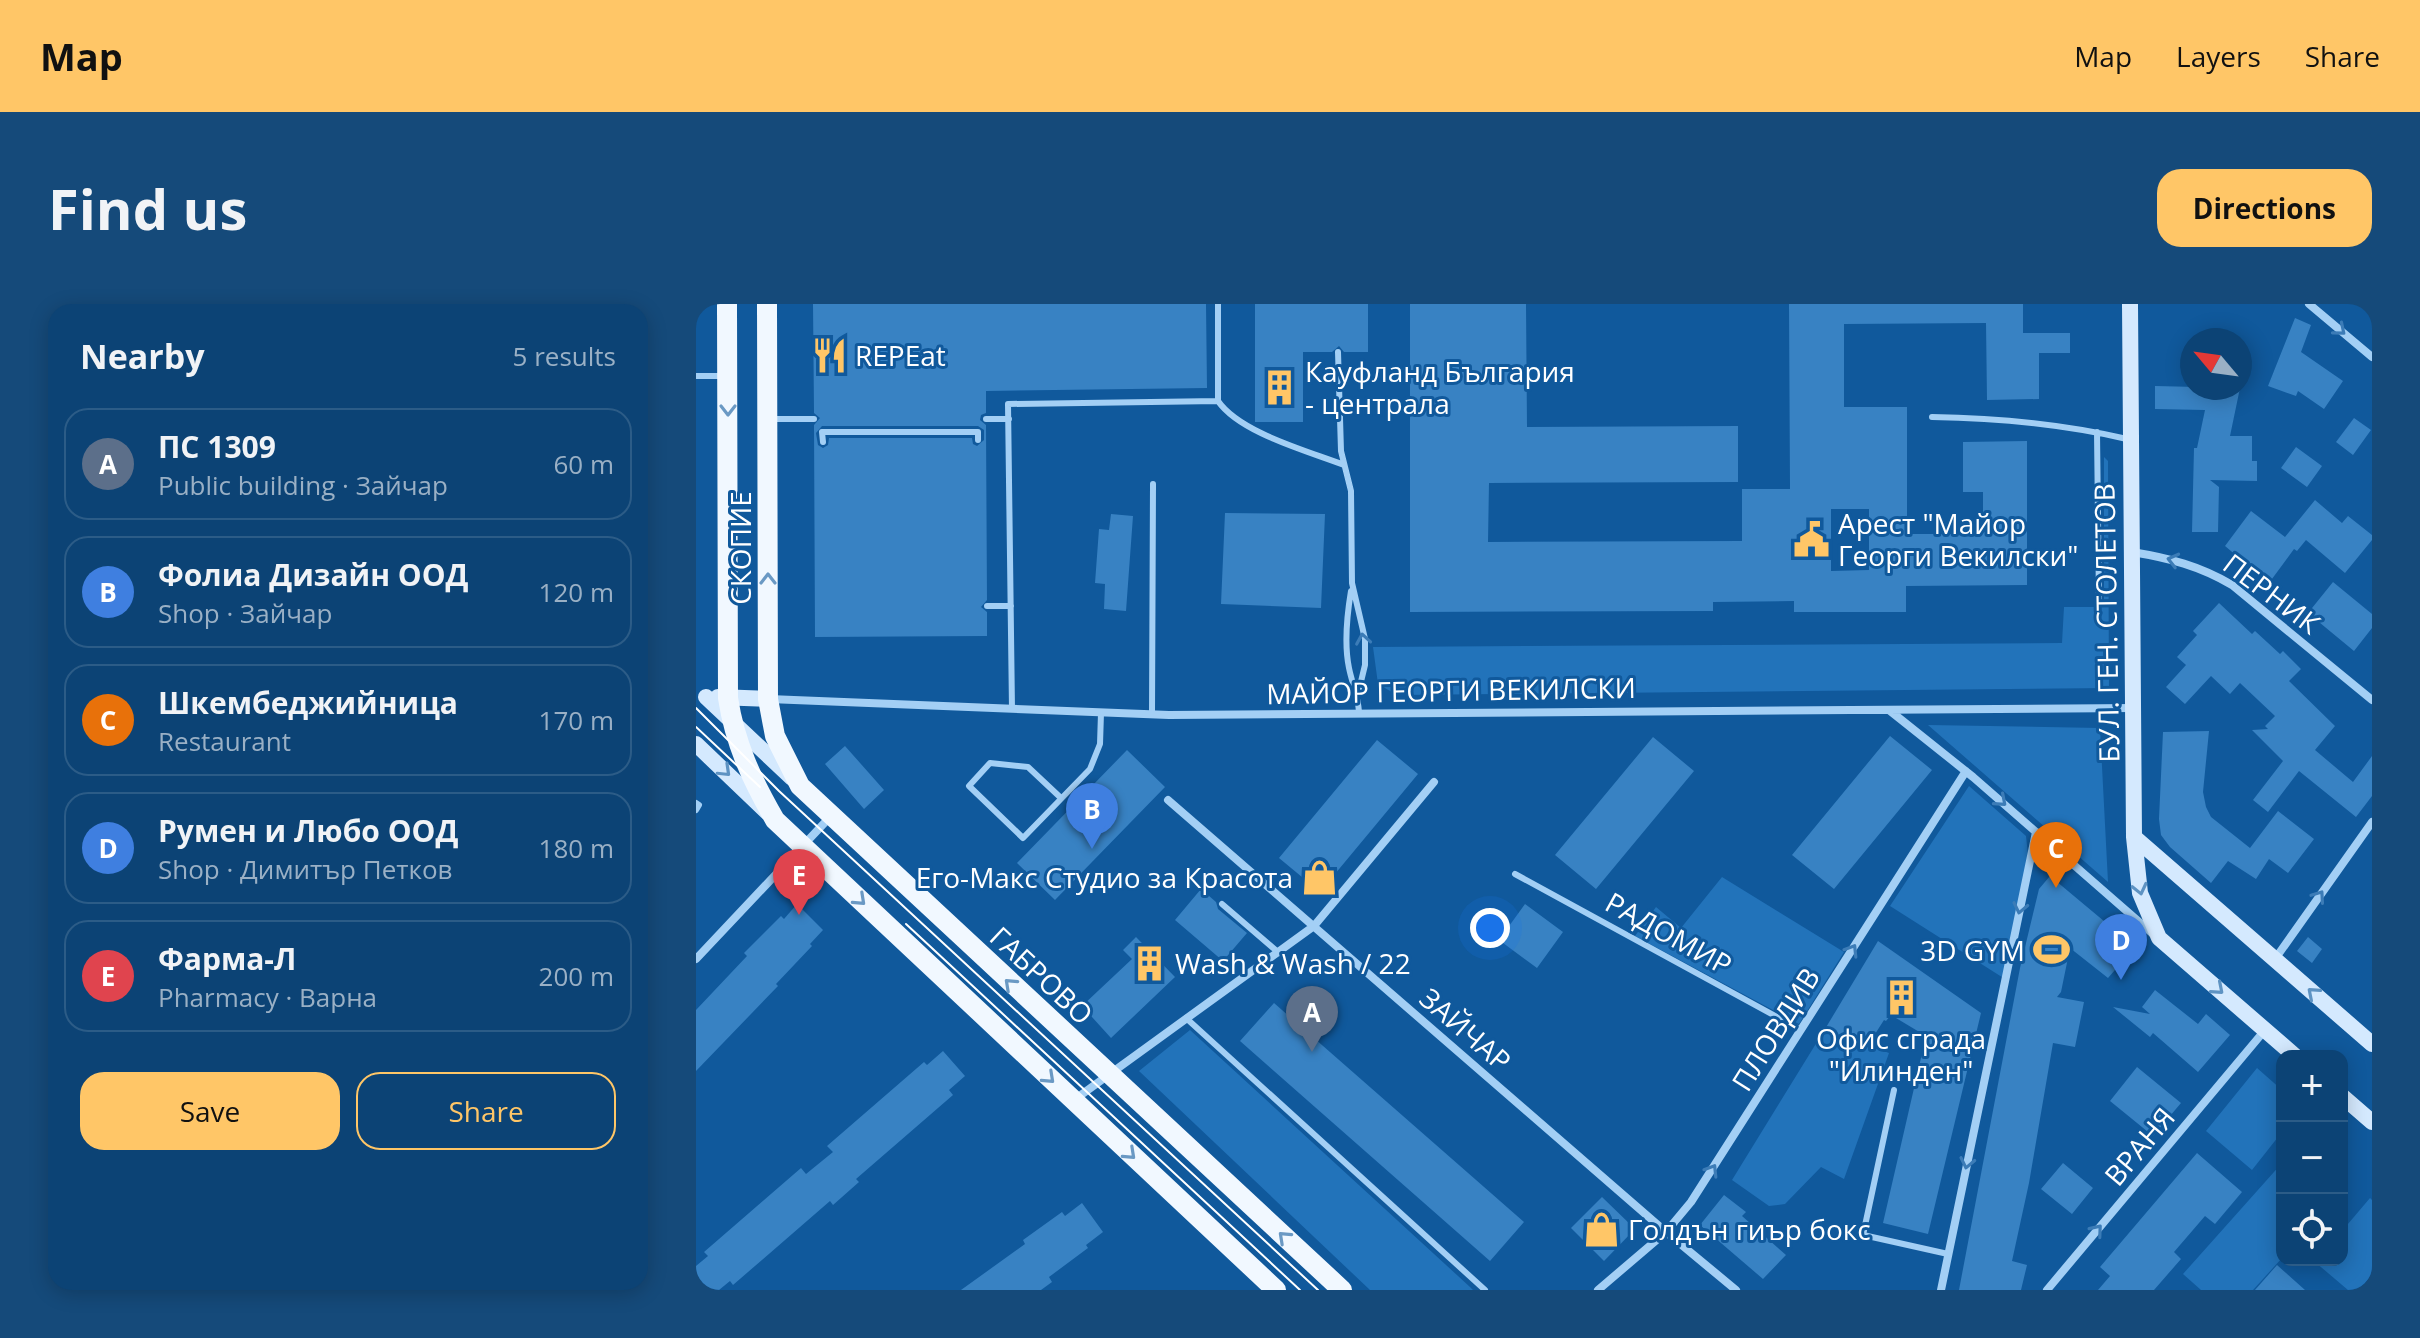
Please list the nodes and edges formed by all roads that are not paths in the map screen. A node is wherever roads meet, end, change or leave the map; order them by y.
1 (727, 304) edge
2 (767, 304) edge
3 (1218, 304) edge
4 (2130, 304) edge
5 (2309, 304) edge
6 (1338, 352) dead end
7 (2372, 357) edge
8 (696, 376) edge
9 (728, 376) junction
10 (1218, 401) junction
11 (1932, 417) dead end
12 (768, 419) junction
13 (814, 419) dead end
14 (986, 419) dead end
15 (1009, 419) junction
16 (2097, 432) junction
17 (978, 440) dead end
18 (2131, 440) junction
19 (823, 442) dead end
20 (1344, 465) junction
21 (1153, 484) dead end
22 (2131, 552) junction
23 (1352, 583) junction
24 (2099, 602) dead end
25 (987, 606) dead end
26 (1011, 606) junction
27 (1358, 694) junction
28 (701, 697) edge
29 (728, 698) junction
30 (768, 699) junction
31 (2372, 700) edge
32 (2134, 708) junction
33 (1012, 709) junction
34 (1888, 710) junction
35 (1359, 712) junction
36 (1101, 713) junction
37 (1152, 714) junction
38 (732, 721) junction
39 (696, 744) edge
40 (1966, 771) junction
41 (1434, 782) dead end
42 (800, 786) junction
43 (1061, 798) junction
44 (1168, 800) dead end
45 (696, 803) edge
46 (696, 810) edge
47 (831, 815) junction
48 (775, 820) junction
49 (2372, 822) edge
50 (2036, 832) junction
51 (2134, 837) junction
52 (803, 846) junction
53 (1515, 874) dead end
54 (1222, 904) dead end
55 (1314, 926) junction
56 (2159, 938) junction
57 (1279, 953) junction
58 (696, 959) edge
59 (2274, 959) junction
60 (1186, 1017) junction
61 (1801, 1030) junction
62 (2265, 1030) junction
63 (2372, 1044) edge
64 (2288, 1050) edge
65 (1108, 1075) junction
66 (1894, 1090) dead end
67 (1073, 1100) junction
68 (2348, 1101) edge
69 (2372, 1122) edge
70 (1666, 1232) junction
71 (1948, 1254) junction
72 (1276, 1290) edge
73 (1342, 1290) edge
74 (1485, 1290) edge
75 (1598, 1290) edge
76 (1736, 1290) edge
77 (1941, 1290) edge
78 (2047, 1290) edge

1 - 9 main road, СКОПИЕ
2 - 12 main road, СКОПИЕ
3 - 10 lane
4 - 18 street, БУЛ. ГЕН. СТОЛЕТОВ
5 -> 7 street
6 - 20 lane
8 - 9 lane
9 -> 29 main road, СКОПИЕ
10 - 15 lane
10 - 20 lane
11 - 16 lane
12 - 13 lane
30 -> 12 main road, СКОПИЕ
14 - 15 lane
15 - 26 lane
16 - 18 lane
16 - 24 lane
17 - 19 lane
18 - 22 street, БУЛ. ГЕН. СТОЛЕТОВ
20 - 23 lane
21 - 37 lane
31 -> 22 street, ПЕРНИК
22 - 32 street, БУЛ. ГЕН. СТОЛЕТОВ
23 - 27 lane
27 -> 23 lane
25 - 26 lane
26 - 33 lane
27 - 35 lane
28 - 29 street
28 - 38 street, ГАБРОВО
29 - 30 street
29 - 38 main road, СКОПИЕ
30 - 33 street, МАЙОР ГЕОРГИ ВЕКИЛСКИ
30 - 42 main road, СКОПИЕ
32 - 34 street, МАЙОР ГЕОРГИ ВЕКИЛСКИ
32 - 51 street, БУЛ. ГЕН. СТОЛЕТОВ
33 - 36 street, МАЙОР ГЕОРГИ ВЕКИЛСКИ
34 - 35 street, МАЙОР ГЕОРГИ ВЕКИЛСКИ
34 - 40 street
35 - 37 street, МАЙОР ГЕОРГИ ВЕКИЛСКИ
36 - 37 street, МАЙОР ГЕОРГИ ВЕКИЛСКИ
36 - 43 lane
38 - 42 street, ГАБРОВО
38 - 48 main road, СКОПИЕ
39 -> 48 street
40 -> 50 street
61 -> 40 street, ПЛОВДИВ
41 - 55 street
42 - 47 main road, ГАБРОВО
43 - 43 lane
44 - 55 street, ЗАЙЧАР
45 - 46 lane
47 - 52 street
65 -> 47 main road, ГАБРОВО
48 - 52 main road
59 -> 49 street
50 - 56 street
50 -> 71 street
51 -> 56 street, БУЛ. ГЕН. СТОЛЕТОВ
51 - 59 street
52 - 58 street
52 -> 67 main road
53 - 61 lane, РАДОМИР
54 - 57 lane
55 - 57 street
55 - 70 street, ЗАЙЧАР
56 -> 62 street
57 - 60 street
63 -> 59 street
60 - 65 street
60 - 74 lane
70 -> 61 street, ПЛОВДИВ
62 - 64 street
78 -> 62 street, ВРАНЯ
65 - 67 street
73 -> 65 main road, ГАБРОВО
66 - 71 lane
67 -> 72 main road
68 - 69 street
70 - 75 street, ПЛОВДИВ
70 - 76 street, ЗАЙЧАР
71 - 77 street

